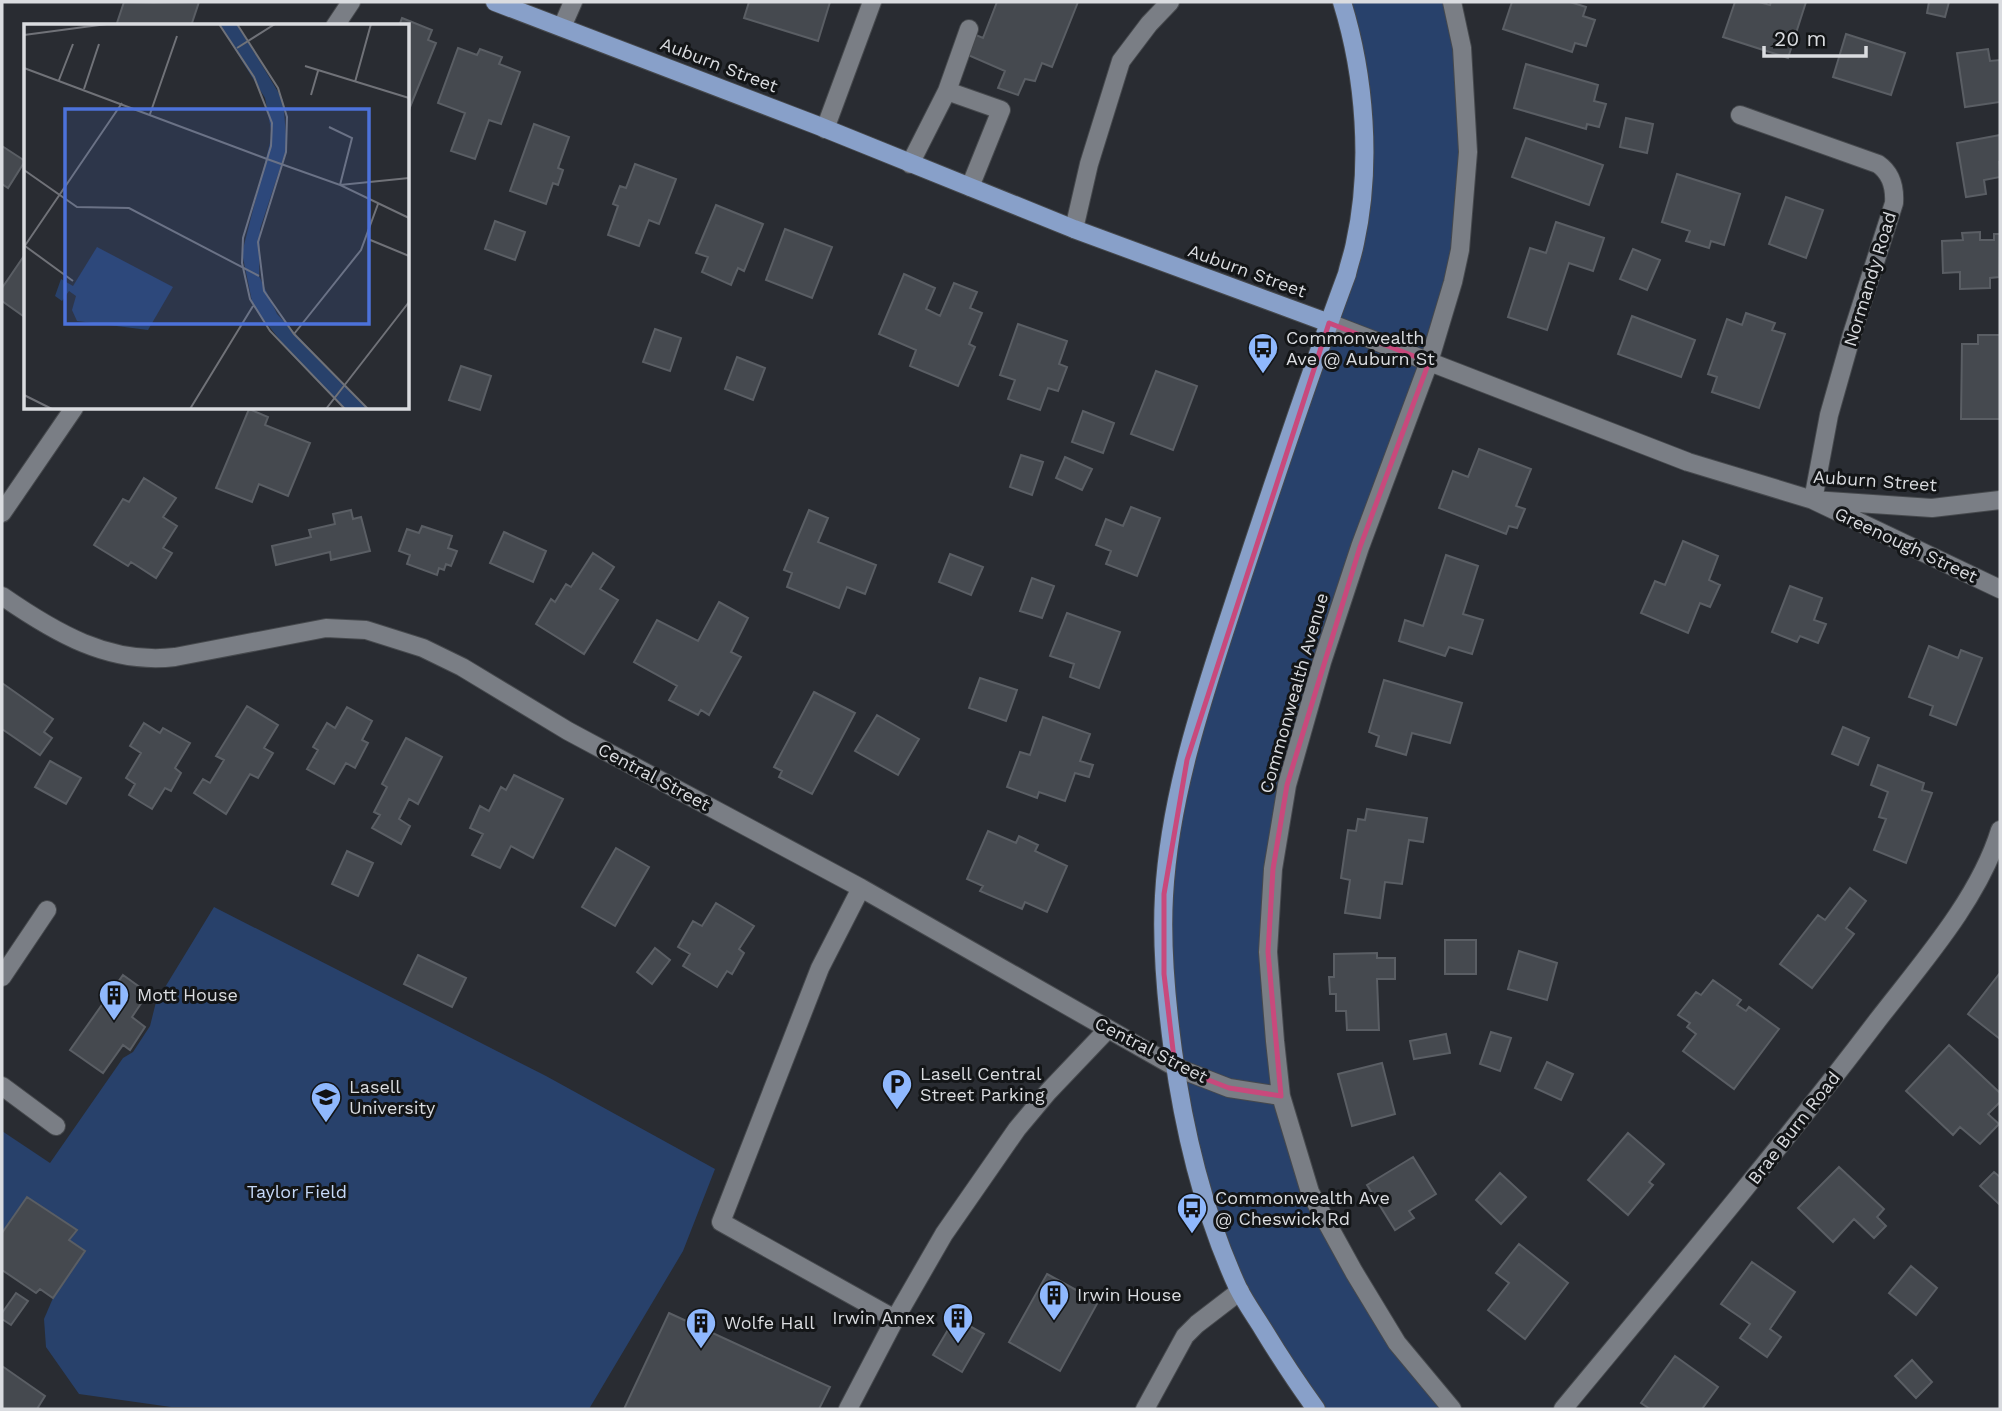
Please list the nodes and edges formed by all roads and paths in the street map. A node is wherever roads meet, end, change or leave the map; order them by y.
1 (351, 2) edge
2 (495, 2) edge
3 (573, 2) edge
4 (872, 2) edge
5 (1170, 2) edge
6 (1342, 2) edge
7 (1452, 2) edge
8 (336, 24) edge
9 (562, 27) junction
10 (969, 29) dead end
11 (947, 91) junction
12 (1740, 115) dead end
13 (825, 129) junction
14 (910, 164) junction
15 (970, 187) junction
16 (1074, 229) junction
17 (1329, 323) junction
18 (1429, 362) junction
19 (73, 410) edge
20 (2000, 499) edge
21 (1812, 500) junction
22 (2, 513) edge
23 (2000, 589) edge
24 (2, 596) edge
25 (2000, 830) edge
26 (1997, 856) edge
27 (861, 888) junction
28 (47, 910) dead end
29 (2, 977) edge
30 (1108, 1029) junction
31 (1175, 1066) junction
32 (2, 1086) edge
33 (1281, 1096) junction
34 (56, 1126) dead end
35 (1240, 1291) junction
36 (895, 1319) junction
37 (849, 1409) edge
38 (1145, 1409) edge
39 (1316, 1409) edge
40 (1451, 1409) edge
41 (1563, 1409) edge

1 - 8 street
2 - 9 main road, Auburn Street
3 - 9 street
4 - 13 street
5 - 16 street
6 - 17 main road
7 - 18 street, Commonwealth Avenue
9 - 13 main road, Auburn Street
10 - 11 street
11 - 14 street
11 - 15 street
12 - 21 street, Normandy Road
13 - 14 main road, Auburn Street
14 - 15 main road, Auburn Street
15 - 16 main road, Auburn Street
16 - 17 main road, Auburn Street
17 - 18 street, Auburn Street
17 - 31 main road
18 - 21 street, Auburn Street
18 - 33 street, Commonwealth Avenue
19 - 22 street
20 - 21 street, Auburn Street
21 - 23 street, Greenough Street
24 - 27 street, Central Street
25 - 26 street, Brae Burn Road
26 - 41 street, Brae Burn Road
27 - 30 street, Central Street
27 - 36 street
28 - 29 street
30 - 31 street, Central Street
30 - 36 street
31 - 33 street, Central Street
31 - 35 main road
32 - 34 street
33 - 40 street, Commonwealth Avenue
35 - 38 street
35 - 39 main road
36 - 37 street

